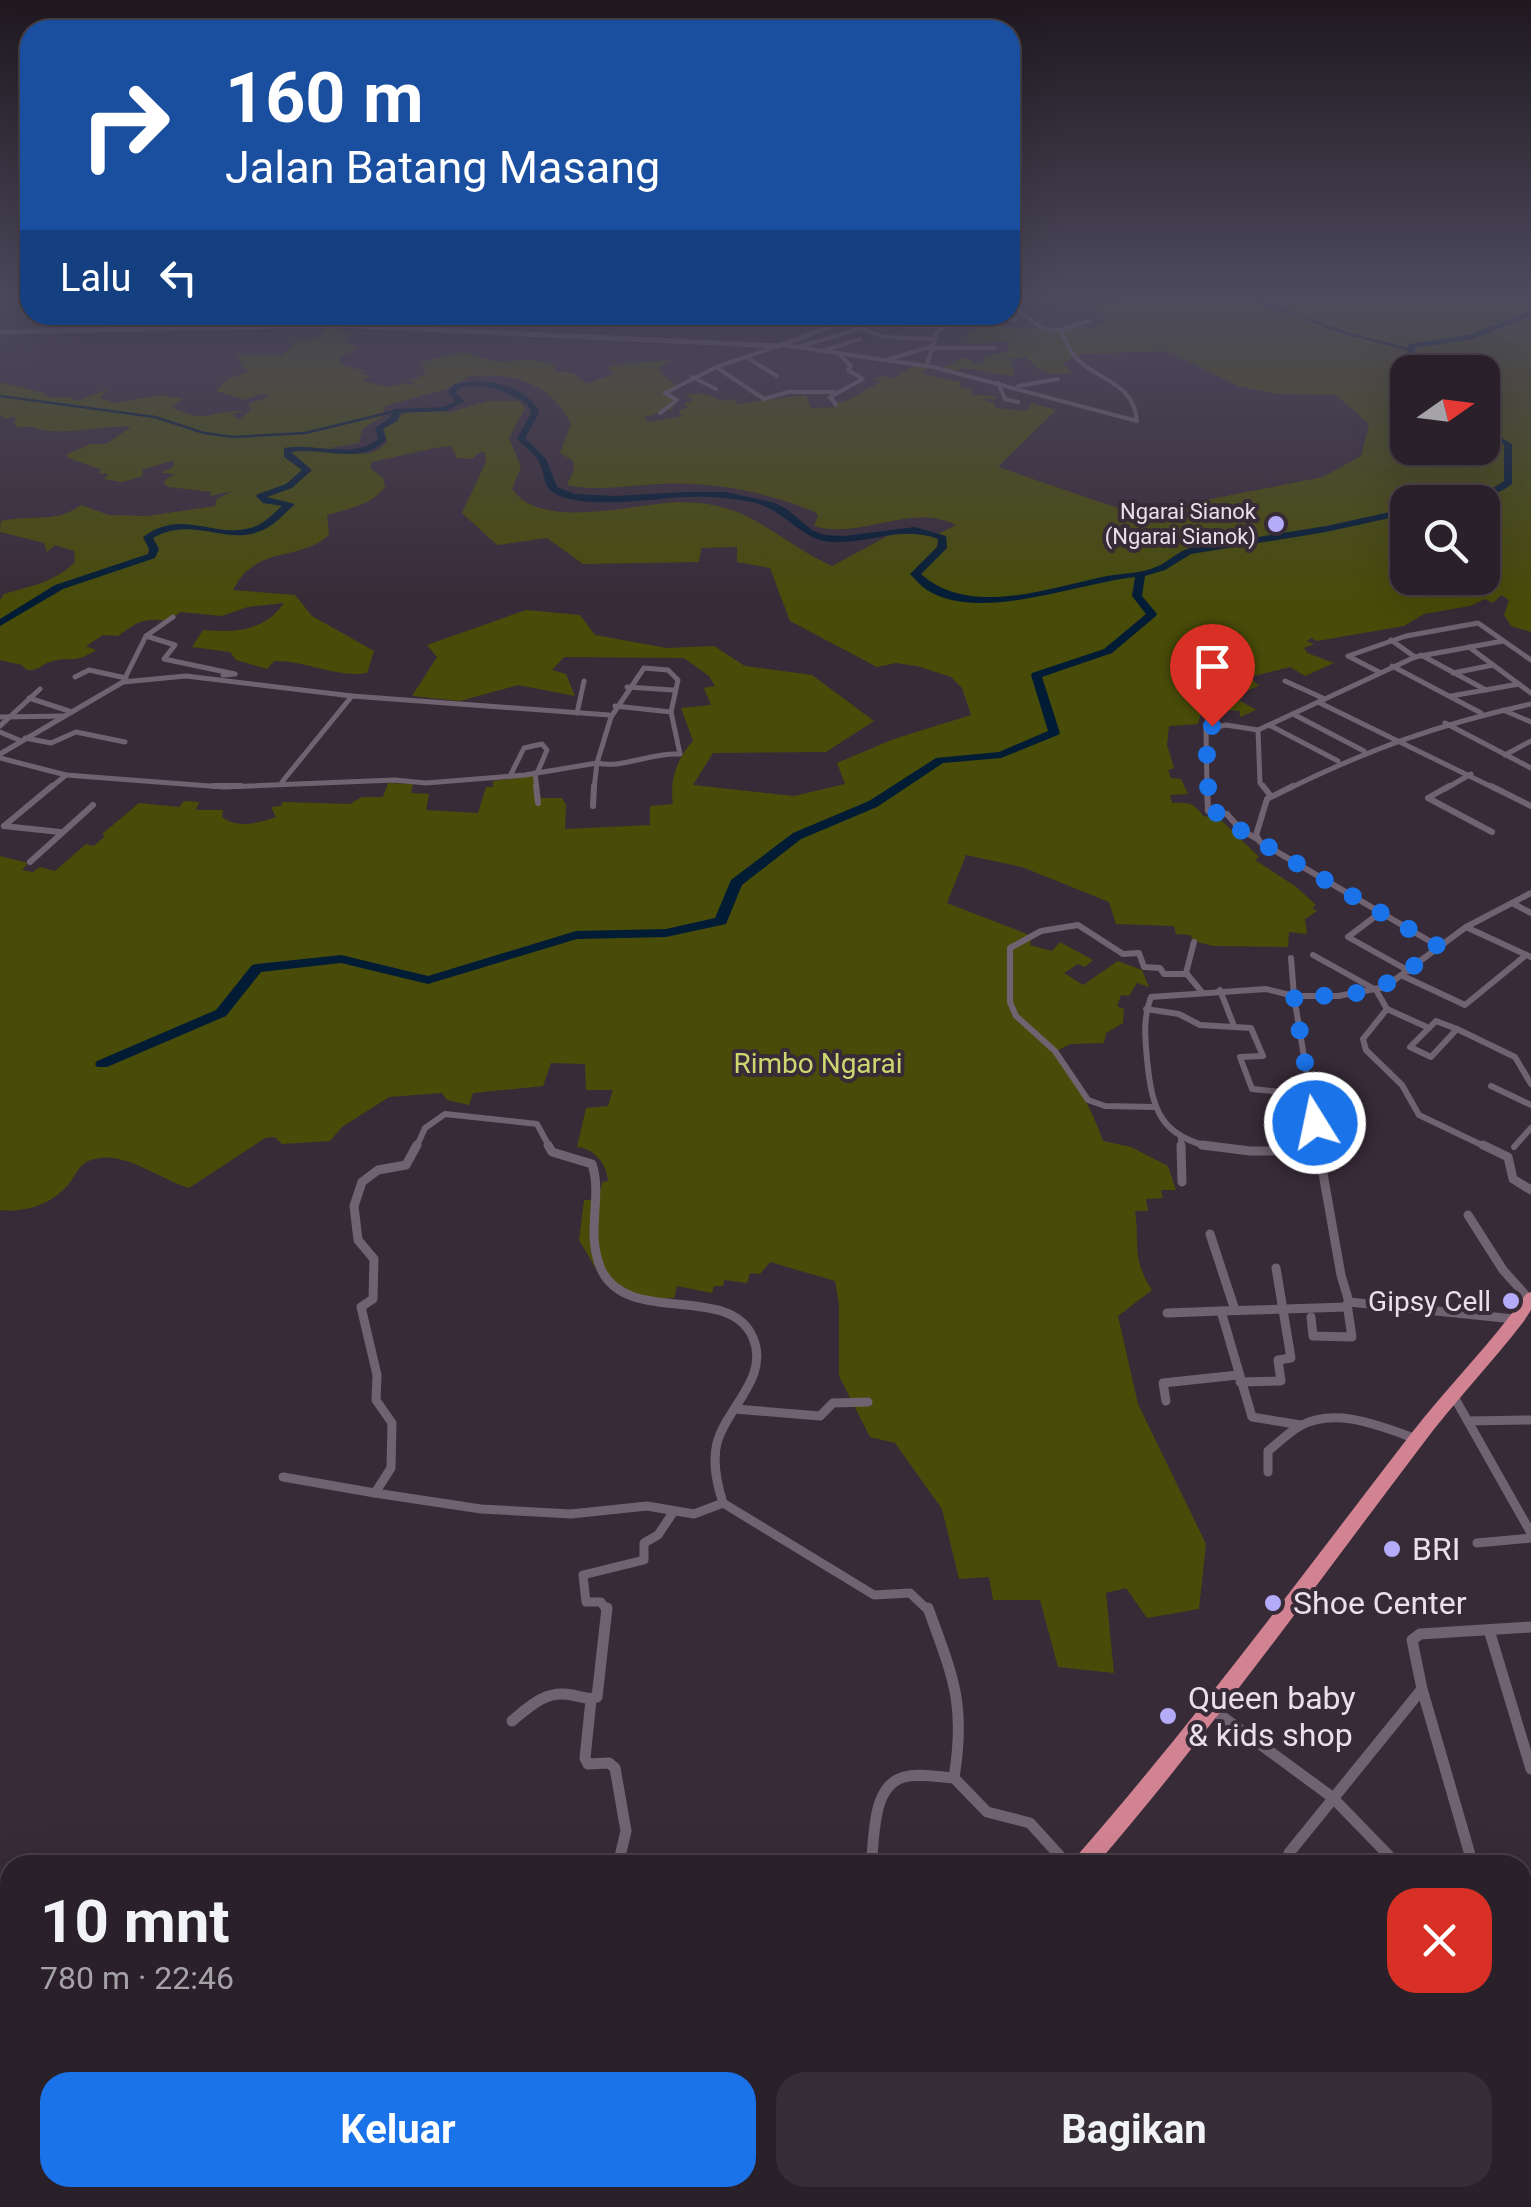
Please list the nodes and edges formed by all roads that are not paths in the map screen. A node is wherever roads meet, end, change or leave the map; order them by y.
1 (672, 397) edge
2 (831, 397) edge
3 (1004, 397) edge
4 (1042, 397) edge
5 (1130, 397) edge
6 (1018, 402) dead end
7 (836, 405) dead end
8 (660, 413) dead end
9 (173, 617) dead end
10 (146, 636) junction
11 (1391, 640) junction
12 (1504, 640) junction
13 (1470, 647) junction
14 (1418, 656) junction
15 (1531, 660) edge
16 (1494, 664) junction
17 (1392, 666) junction
18 (1379, 672) junction
19 (1454, 673) junction
20 (74, 677) dead end
21 (230, 678) junction
22 (124, 680) junction
23 (584, 681) dead end
24 (1285, 681) dead end
25 (1519, 684) junction
26 (627, 687) junction
27 (40, 690) dead end
28 (673, 690) junction
29 (1486, 690) junction
30 (1531, 693) edge
31 (352, 696) junction
32 (1451, 696) junction
33 (30, 698) junction
34 (1321, 701) junction
35 (1531, 704) edge
36 (615, 706) junction
37 (1502, 710) junction
38 (671, 712) junction
39 (577, 713) junction
40 (69, 714) junction
41 (609, 714) junction
42 (1292, 714) junction
43 (1484, 714) junction
44 (0, 716) edge
45 (9, 716) junction
46 (1531, 722) edge
47 (1446, 723) junction
48 (1269, 725) junction
49 (0, 729) edge
50 (1258, 730) junction
51 (22, 739) junction
52 (1400, 739) junction
53 (1531, 741) edge
54 (125, 742) dead end
55 (1364, 751) junction
56 (1505, 755) junction
57 (0, 756) edge
58 (1338, 761) junction
59 (594, 762) junction
60 (1531, 768) edge
61 (537, 773) junction
62 (66, 774) junction
63 (1470, 774) junction
64 (510, 776) junction
65 (282, 782) junction
66 (1270, 795) junction
67 (538, 803) dead end
68 (92, 805) dead end
69 (594, 806) dead end
70 (1531, 806) edge
71 (2, 826) edge
72 (60, 832) junction
73 (1492, 832) dead end
74 (1257, 839) junction
75 (30, 862) dead end
76 (1530, 895) edge
77 (1512, 903) junction
78 (1381, 912) junction
79 (1531, 913) edge
80 (1466, 927) junction
81 (1194, 942) dead end
82 (1438, 946) junction
83 (1313, 956) dead end
84 (1528, 956) edge
85 (1292, 958) dead end
86 (1406, 973) junction
87 (1164, 974) junction
88 (1187, 974) junction
89 (1220, 990) junction
90 (1376, 990) junction
91 (1201, 991) junction
92 (1167, 994) junction
93 (1294, 996) junction
94 (1146, 1009) junction
95 (1387, 1009) junction
96 (1234, 1026) junction
97 (1429, 1028) junction
98 (1457, 1028) junction
99 (1491, 1086) dead end
100 (1531, 1088) edge
101 (1310, 1094) junction
102 (1529, 1104) edge
103 (1154, 1107) junction
104 (1531, 1128) edge
105 (1181, 1138) junction
106 (1514, 1147) dead end
107 (1320, 1151) junction
108 (1182, 1182) dead end
109 (1531, 1190) edge
110 (1468, 1216) dead end
111 (1210, 1234) dead end
112 (1276, 1268) dead end
113 (1347, 1303) junction
114 (1284, 1306) junction
115 (1526, 1307) edge
116 (1235, 1310) junction
117 (1221, 1311) junction
118 (1167, 1314) dead end
119 (1310, 1316) dead end
120 (1239, 1378) junction
121 (1454, 1395) junction
122 (1166, 1400) dead end
123 (868, 1402) dead end
124 (735, 1409) junction
125 (1531, 1420) edge
126 (1468, 1421) junction
127 (1301, 1425) junction
128 (1417, 1439) junction
129 (1268, 1472) dead end
130 (283, 1476) dead end
131 (375, 1494) junction
132 (722, 1503) junction
133 (674, 1511) junction
134 (1531, 1535) edge
135 (1477, 1543) dead end
136 (1531, 1628) edge
137 (1489, 1630) junction
138 (1422, 1689) junction
139 (590, 1700) junction
140 (1212, 1709) junction
141 (512, 1721) dead end
142 (1531, 1769) edge
143 (954, 1778) junction
144 (1332, 1797) junction
145 (1290, 1853) dead end
146 (620, 1855) edge
147 (872, 1855) edge
148 (1069, 1855) edge
149 (1088, 1855) edge
150 (1388, 1855) edge
151 (1470, 1855) edge

1 - 8 street
2 - 7 street
3 - 6 street
4 - 5 street
9 - 10 street
10 - 21 street
10 - 22 street
11 - 12 street
11 - 14 street
11 - 18 street
12 - 13 street
12 - 15 street
13 - 14 street
13 - 16 street
14 - 17 street
14 - 19 street
16 - 19 street
16 - 25 street
17 - 18 street
17 - 32 street
18 - 34 street
19 - 29 street
20 - 22 street
21 - 22 street
21 - 31 street
22 - 40 street
23 - 39 street
24 - 34 street
25 - 29 street
25 - 30 street
26 - 28 street
26 - 28 street
26 - 36 street
27 - 33 street
28 - 38 street
29 - 32 street
31 - 39 street
31 - 65 street
32 - 43 street
33 - 40 street
33 - 45 street
34 - 42 street
34 - 52 street
35 - 37 street
36 - 38 street
36 - 41 street
37 - 43 street
37 - 46 street
38 - 59 street
39 - 41 street
40 - 45 street
40 - 51 street
41 - 59 street
42 - 48 street
42 - 55 street
43 - 47 street
44 - 45 street
45 - 49 street
47 - 52 street
47 - 56 street
48 - 50 street
48 - 58 street
49 - 51 street
50 - 66 street
50 - 74 street
51 - 54 street
51 - 57 street
52 - 55 street
52 - 63 street
53 - 56 street
55 - 58 street
56 - 60 street
57 - 62 street
58 - 66 street
59 - 61 street
59 - 69 street
61 - 64 street
61 - 64 street
61 - 67 street
62 - 65 street
62 - 71 street
63 - 70 street
63 - 73 street
64 - 65 street
66 - 74 street
68 - 72 street
71 - 72 street
72 - 75 street
74 - 78 street
76 - 77 street
77 - 79 street
77 - 80 street
78 - 82 street
78 - 86 street
80 - 82 street
80 - 84 street
81 - 88 street
82 - 86 street
83 - 90 street
84 - 86 street
85 - 93 street
86 - 90 street
87 - 88 street
87 - 92 street
87 - 103 street
88 - 91 street
89 - 91 street
89 - 93 street
89 - 96 street
90 - 93 street
90 - 95 street
91 - 92 street
92 - 94 street
93 - 101 street
94 - 96 street
94 - 103 street
95 - 97 street
95 - 109 street
96 - 101 street
97 - 98 street
97 - 98 street
98 - 100 street
99 - 102 street
100 - 102 street
101 - 107 street
103 - 105 street
104 - 106 street
105 - 107 street
105 - 108 street
107 - 113 street
110 - 115 street
111 - 116 street
112 - 114 street
113 - 114 street
113 - 115 street
113 - 119 street
114 - 116 street
114 - 120 street
115 - 121 highway
116 - 117 street
117 - 118 street
117 - 120 street
120 - 122 street
120 - 127 street
121 - 126 street
121 - 128 highway
123 - 124 street
124 - 131 street
124 - 132 street
125 - 126 street
126 - 134 street
127 - 128 street
127 - 129 street
128 - 140 highway
130 - 131 street
131 - 133 street
132 - 133 street
132 - 143 street
133 - 139 street
134 - 135 street
136 - 137 street
137 - 138 street
137 - 142 street
138 - 144 street
138 - 151 street
139 - 141 street
139 - 146 street
140 - 144 street
140 - 149 highway
143 - 147 street
143 - 148 street
144 - 145 street
144 - 150 street

